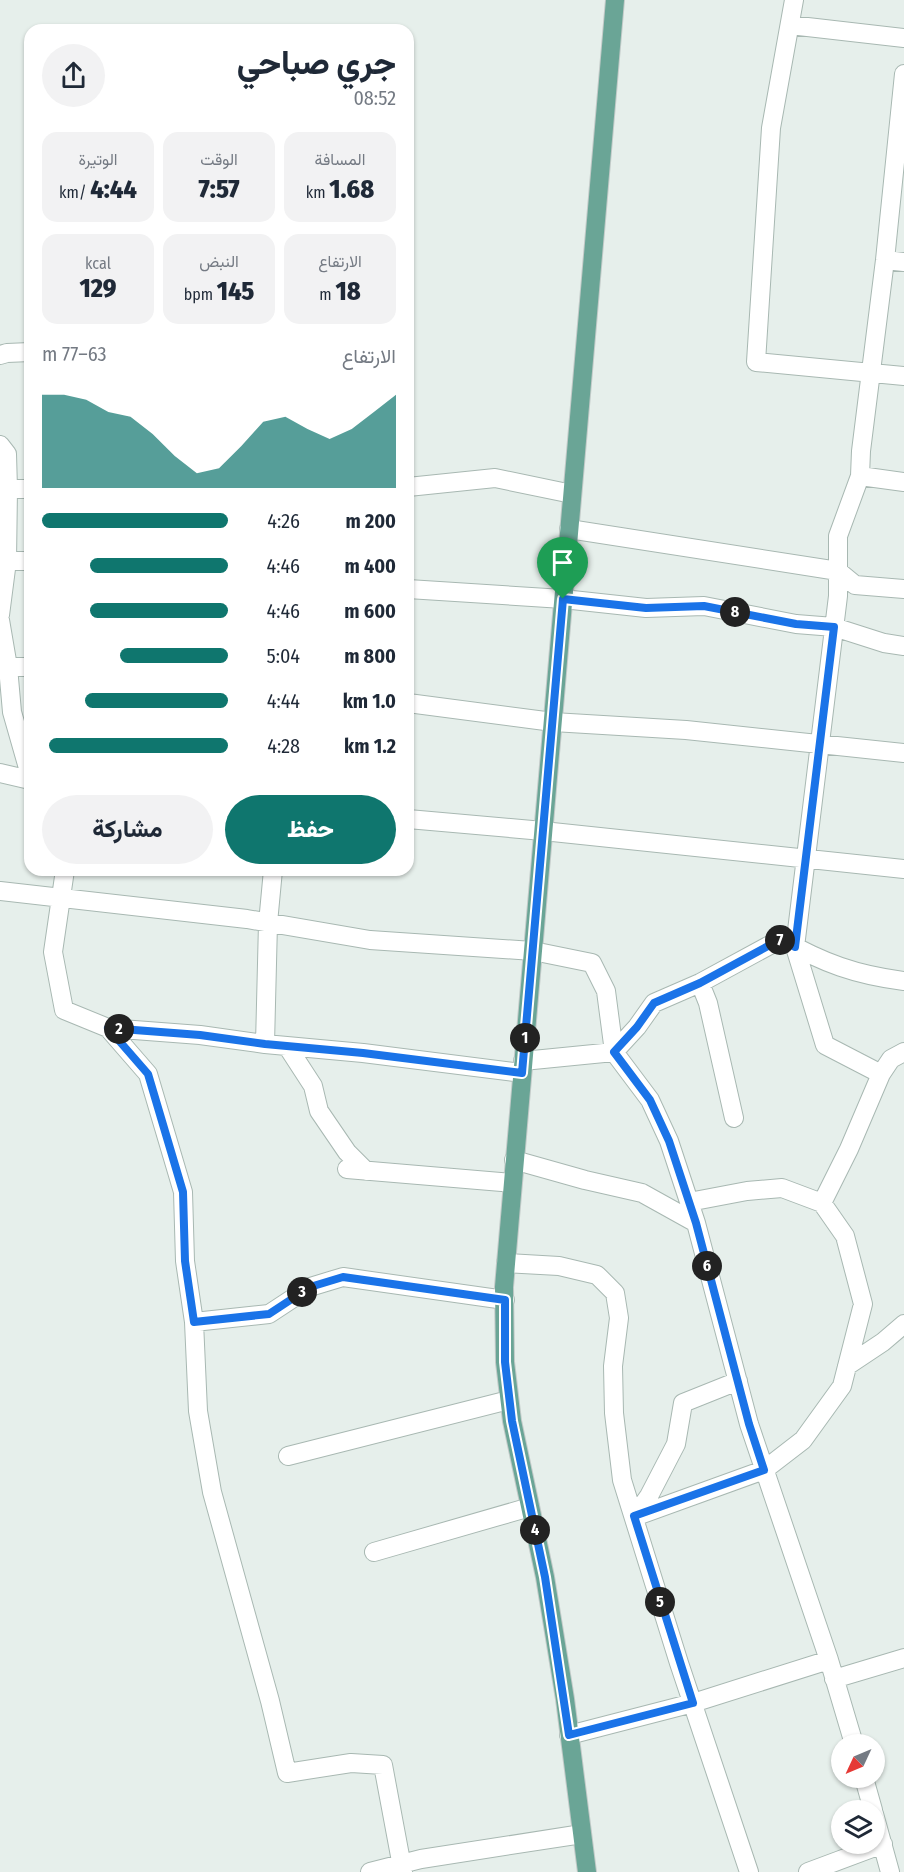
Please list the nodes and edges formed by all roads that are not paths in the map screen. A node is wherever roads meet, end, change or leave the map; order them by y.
1 (615, 0) edge
2 (794, 0) edge
3 (790, 25) junction
4 (904, 38) edge
5 (904, 74) edge
6 (900, 155) edge
7 (885, 260) junction
8 (904, 262) edge
9 (24, 352) edge
10 (0, 355) edge
11 (871, 373) junction
12 (904, 376) edge
13 (0, 445) edge
14 (860, 476) junction
15 (904, 482) edge
16 (414, 486) edge
17 (8, 489) junction
18 (24, 489) edge
19 (572, 494) junction
20 (569, 529) junction
21 (3, 561) edge
22 (24, 561) edge
23 (838, 571) junction
24 (414, 589) edge
25 (904, 589) edge
26 (563, 599) junction
27 (0, 615) edge
28 (0, 620) edge
29 (834, 627) junction
30 (904, 646) edge
31 (8, 667) junction
32 (24, 667) edge
33 (414, 704) edge
34 (553, 722) junction
35 (819, 745) junction
36 (904, 753) edge
37 (24, 754) edge
38 (0, 773) edge
39 (24, 779) edge
40 (414, 820) edge
41 (543, 831) junction
42 (806, 859) junction
43 (904, 869) edge
44 (64, 876) edge
45 (272, 876) edge
46 (0, 891) edge
47 (61, 898) junction
48 (268, 923) junction
49 (795, 947) junction
50 (533, 951) junction
51 (904, 981) edge
52 (700, 983) junction
53 (108, 1028) junction
54 (265, 1044) junction
55 (287, 1046) junction
56 (614, 1052) junction
57 (904, 1052) edge
58 (523, 1067) junction
59 (881, 1074) junction
60 (734, 1118) dead end
61 (514, 1160) junction
62 (346, 1169) dead end
63 (366, 1171) junction
64 (512, 1183) junction
65 (689, 1202) junction
66 (822, 1203) junction
67 (696, 1223) junction
68 (506, 1263) junction
69 (505, 1300) junction
70 (194, 1322) junction
71 (904, 1324) edge
72 (847, 1366) junction
73 (738, 1381) junction
74 (509, 1400) junction
75 (288, 1456) dead end
76 (764, 1470) junction
77 (530, 1508) junction
78 (634, 1516) junction
79 (374, 1552) dead end
80 (904, 1658) edge
81 (828, 1660) junction
82 (834, 1679) junction
83 (693, 1703) junction
84 (851, 1734) edge
85 (569, 1735) junction
86 (582, 1834) junction
87 (885, 1849) edge
88 (857, 1854) edge
89 (403, 1868) edge
90 (370, 1872) edge
91 (587, 1872) edge
92 (749, 1872) edge
93 (808, 1872) edge
94 (890, 1872) edge

1 - 19 main road
2 - 3 street
3 - 4 street
3 - 11 street
5 - 6 street
6 - 7 street
7 - 8 street
7 - 11 street
9 - 10 street
11 - 12 street
11 - 14 street
13 - 17 street
14 - 15 street
14 - 23 street
16 - 19 street
17 - 18 street
17 - 21 street
19 - 20 main road
20 - 23 street
20 - 26 main road
21 - 22 street
21 - 27 street
23 - 25 street
23 - 29 street
24 - 26 street
26 - 29 street
26 - 34 main road
28 - 31 street
29 - 30 street
29 - 35 street
31 - 32 street
31 - 37 street
33 - 34 street
34 - 35 street
34 - 41 main road
35 - 36 street
35 - 42 street
38 - 39 street
40 - 41 street
41 - 42 street
41 - 50 main road
42 - 43 street
42 - 49 street
44 - 47 street
45 - 48 street
46 - 47 street
47 - 48 street
47 - 53 street
48 - 50 street
48 - 54 street
49 - 51 street
49 - 52 street
49 - 59 street
50 - 56 street
50 - 58 main road
52 - 56 street
52 - 60 street
53 - 54 street
53 - 70 street
54 - 55 street
55 - 58 street
55 - 63 street
56 - 58 street
56 - 65 street
57 - 59 street
58 - 61 main road
59 - 66 street
61 - 64 main road
61 - 67 street
62 - 63 street
63 - 64 street
64 - 68 main road
65 - 66 street
65 - 67 street
66 - 72 street
67 - 73 street
68 - 69 main road
68 - 78 street
69 - 70 street
69 - 74 main road
70 - 89 street
71 - 72 street
72 - 76 street
73 - 76 street
73 - 78 street
74 - 75 street
74 - 77 main road
76 - 78 street
76 - 81 street
77 - 79 street
77 - 85 main road
78 - 83 street
80 - 82 street
81 - 82 street
81 - 83 street
82 - 84 street
83 - 85 street
83 - 92 street
85 - 86 main road
86 - 89 street
86 - 91 main road
87 - 94 street
88 - 93 street
89 - 90 street

